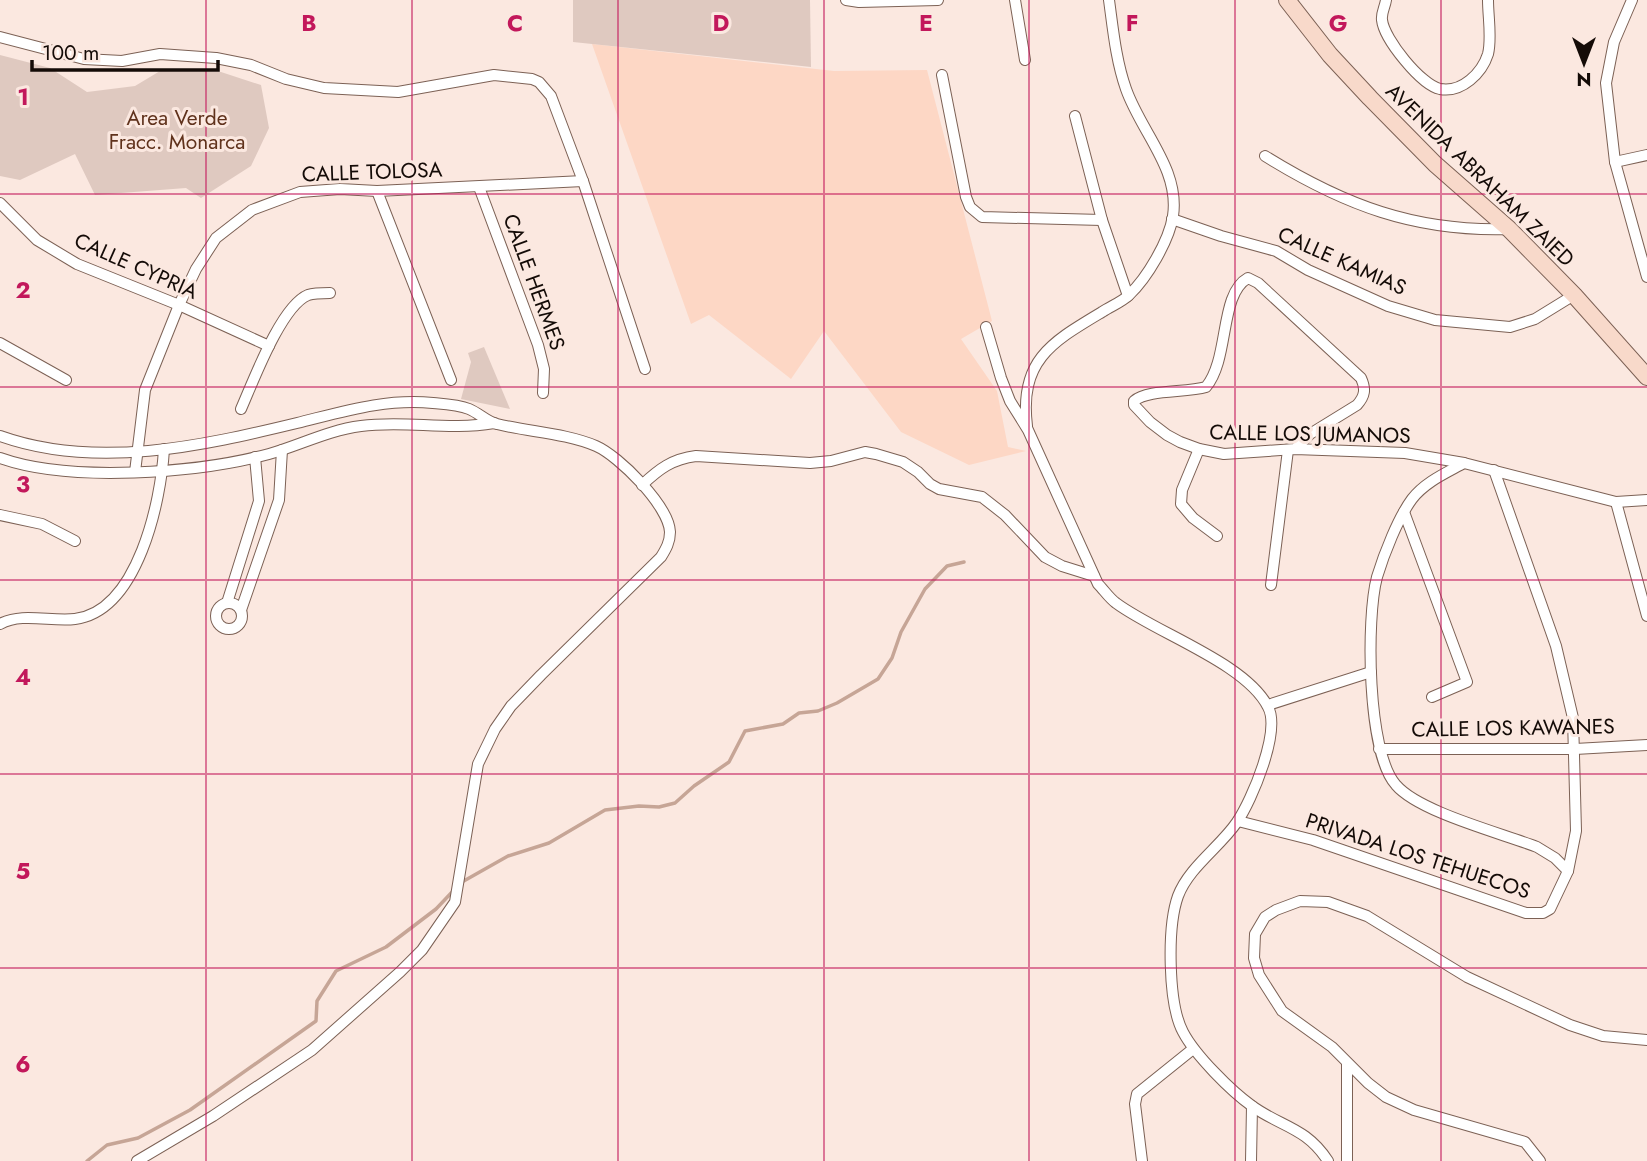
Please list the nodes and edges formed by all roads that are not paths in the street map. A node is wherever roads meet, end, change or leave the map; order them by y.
1 (938, 0) edge
2 (1015, 0) edge
3 (1108, 0) edge
4 (1288, 0) edge
5 (1488, 0) edge
6 (1632, 0) edge
7 (849, 1) edge
8 (1388, 1) edge
9 (0, 37) edge
10 (1025, 60) dead end
11 (942, 75) dead end
12 (1075, 116) dead end
13 (1647, 155) edge
14 (1265, 156) dead end
15 (1615, 162) junction
16 (583, 181) junction
17 (479, 187) junction
18 (377, 191) junction
19 (0, 203) edge
20 (1172, 219) junction
21 (1102, 220) junction
22 (1509, 229) junction
23 (1647, 278) edge
24 (330, 293) dead end
25 (1574, 295) junction
26 (1128, 296) junction
27 (179, 305) junction
28 (986, 327) dead end
29 (0, 343) edge
30 (269, 346) junction
31 (645, 369) dead end
32 (1647, 377) edge
33 (66, 380) dead end
34 (451, 380) dead end
35 (543, 393) dead end
36 (241, 409) dead end
37 (494, 423) junction
38 (1028, 430) junction
39 (0, 436) edge
40 (164, 449) junction
41 (1199, 449) junction
42 (137, 450) junction
43 (282, 450) junction
44 (1291, 450) junction
45 (255, 457) junction
46 (0, 458) edge
47 (1464, 463) junction
48 (1493, 470) junction
49 (163, 471) junction
50 (135, 472) junction
51 (642, 485) junction
52 (1647, 500) edge
53 (1616, 502) junction
54 (1404, 512) junction
55 (0, 515) edge
56 (1217, 536) dead end
57 (75, 541) dead end
58 (1094, 576) junction
59 (1270, 585) dead end
60 (227, 603) junction
61 (241, 610) junction
62 (1647, 616) edge
63 (2, 623) edge
64 (1371, 672) junction
65 (1432, 697) dead end
66 (1268, 705) junction
67 (1647, 745) edge
68 (1379, 749) junction
69 (1575, 749) junction
70 (1238, 821) junction
71 (1568, 871) junction
72 (1647, 1040) edge
73 (1193, 1049) junction
74 (1347, 1063) junction
75 (1252, 1106) junction
76 (137, 1161) edge
77 (1142, 1161) edge
78 (1251, 1161) edge
79 (1328, 1161) edge
80 (1347, 1161) edge
81 (1540, 1161) edge

1 - 7 street
2 - 10 street
3 - 20 street
4 - 22 street, AVENIDA ABRAHAM ZAIED
5 - 8 street
6 - 15 street
9 - 16 street
11 - 21 street
12 - 21 street
13 - 15 street
14 - 22 street
15 - 23 street
16 - 17 street, CALLE TOLOSA
16 - 31 street
17 - 18 street, CALLE TOLOSA
17 - 35 street, CALLE HERMES
18 - 27 street, CALLE TOLOSA
18 - 34 street
19 - 27 street, CALLE CYPRIA
20 - 25 street, CALLE KAMIAS
20 - 26 street
21 - 26 street
22 - 25 street, AVENIDA ABRAHAM ZAIED
24 - 30 street
25 - 32 street, AVENIDA ABRAHAM ZAIED
26 - 38 street
27 - 30 street, CALLE CYPRIA
27 - 42 street, CALLE TOLOSA
28 - 38 street
29 - 33 street
30 - 36 street
37 - 40 street
37 - 43 street
37 - 51 street
38 - 58 street
39 - 42 street
40 - 42 street
40 - 49 street
41 - 44 street, CALLE LOS JUMANOS
41 - 44 street
41 - 56 street, CALLE LOS JUMANOS
42 - 50 street, CALLE TOLOSA
43 - 45 street
43 - 61 street
44 - 47 street, CALLE LOS JUMANOS
44 - 59 street
45 - 49 street
45 - 60 street
46 - 50 street
47 - 48 street, CALLE LOS JUMANOS
47 - 54 street
48 - 53 street, CALLE LOS JUMANOS
48 - 69 street, PRIVADA LOS TEHUECOS
49 - 50 street
49 - 63 street
51 - 58 street
51 - 76 street
52 - 53 street, CALLE LOS JUMANOS
53 - 62 street
54 - 64 street
54 - 65 street
55 - 57 street
58 - 66 street
60 - 61 street
60 - 61 street
64 - 66 street
64 - 68 street
66 - 70 street
67 - 69 street, CALLE LOS KAWANES
68 - 69 street, CALLE LOS KAWANES
68 - 71 street
69 - 71 street, PRIVADA LOS TEHUECOS
70 - 71 street, PRIVADA LOS TEHUECOS
70 - 73 street
72 - 74 street
73 - 75 street
73 - 77 street
74 - 80 street
74 - 81 street
75 - 78 street
75 - 79 street

